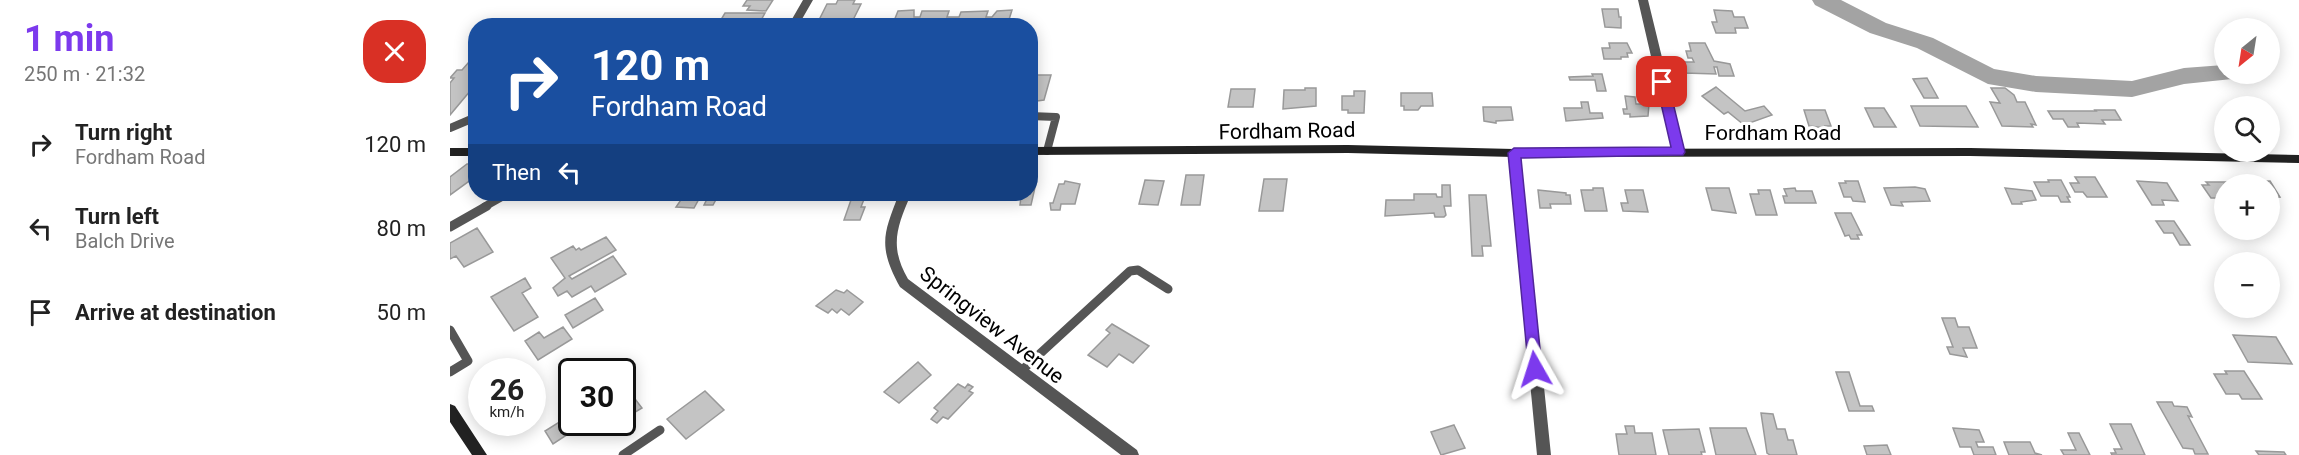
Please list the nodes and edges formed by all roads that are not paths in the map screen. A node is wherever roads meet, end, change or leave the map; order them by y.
1 (808, 0) edge
2 (1643, 0) edge
3 (798, 18) edge
4 (1038, 116) edge
5 (468, 120) edge
6 (450, 128) edge
7 (1038, 151) edge
8 (1047, 151) junction
9 (468, 152) edge
10 (1679, 152) junction
11 (451, 153) edge
12 (1514, 153) junction
13 (2299, 159) edge
14 (495, 201) edge
15 (902, 201) edge
16 (450, 227) edge
17 (1168, 289) dead end
18 (450, 330) edge
19 (450, 372) edge
20 (1020, 372) junction
21 (450, 410) edge
22 (660, 430) dead end
23 (480, 455) edge
24 (623, 455) edge
25 (1132, 455) edge
26 (1544, 455) edge

1 - 3 street
2 - 10 street
4 - 8 lane
5 - 6 lane
7 - 8 street, Fordham Road
8 - 12 street, Fordham Road
9 - 11 street
10 - 12 street, Fordham Road
10 - 13 street, Fordham Road
12 - 26 street
14 - 16 lane
15 - 20 street, Springview Avenue
17 - 20 lane
18 - 19 lane
20 - 25 street, Springview Avenue
21 - 23 street
22 - 24 lane

